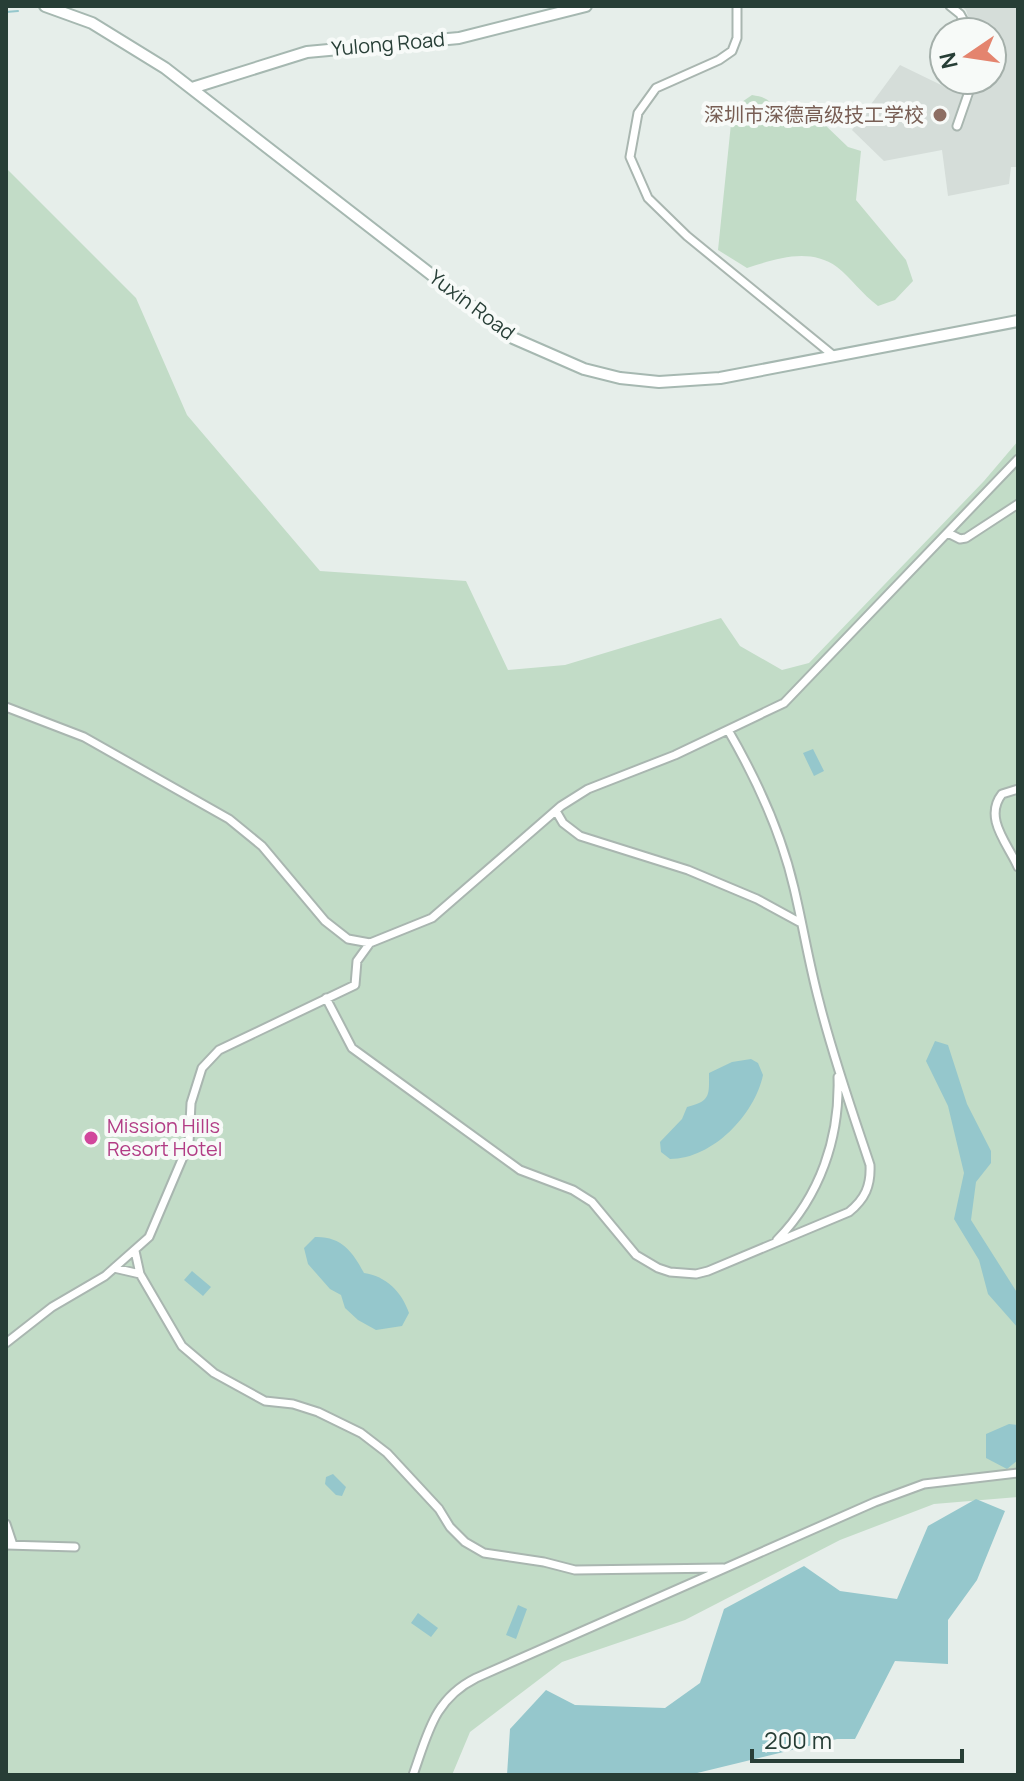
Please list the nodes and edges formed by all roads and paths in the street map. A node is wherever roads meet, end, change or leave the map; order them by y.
1 (45, 6) edge
2 (586, 6) edge
3 (737, 6) edge
4 (192, 88) junction
5 (967, 96) edge
6 (957, 126) dead end
7 (1018, 321) edge
8 (836, 357) junction
9 (1018, 459) edge
10 (1018, 504) edge
11 (948, 533) junction
12 (6, 707) edge
13 (728, 730) junction
14 (1018, 789) edge
15 (556, 811) junction
16 (1018, 867) edge
17 (801, 923) junction
18 (370, 943) junction
19 (326, 998) junction
20 (836, 1063) junction
21 (771, 1245) junction
22 (135, 1251) junction
23 (114, 1268) junction
24 (140, 1274) junction
25 (6, 1343) edge
26 (1018, 1473) edge
27 (6, 1524) edge
28 (9, 1545) edge
29 (75, 1547) dead end
30 (723, 1568) junction
31 (413, 1775) edge

1 - 4 street, Yuxin Road
2 - 4 street, Yulong Road
3 - 8 street
4 - 8 street, Yuxin Road
5 - 6 street
7 - 8 street, Yuxin Road
9 - 11 street
10 - 11 street
11 - 13 street
12 - 18 street
13 - 15 street
13 - 17 street
14 - 16 street
15 - 17 street
15 - 18 street
17 - 20 street
18 - 19 street
19 - 21 street
19 - 22 street
20 - 21 street
20 - 21 street
22 - 23 street
22 - 24 street
23 - 24 street
23 - 25 street
24 - 30 street
26 - 30 street
27 - 28 street
28 - 29 street
30 - 31 street

